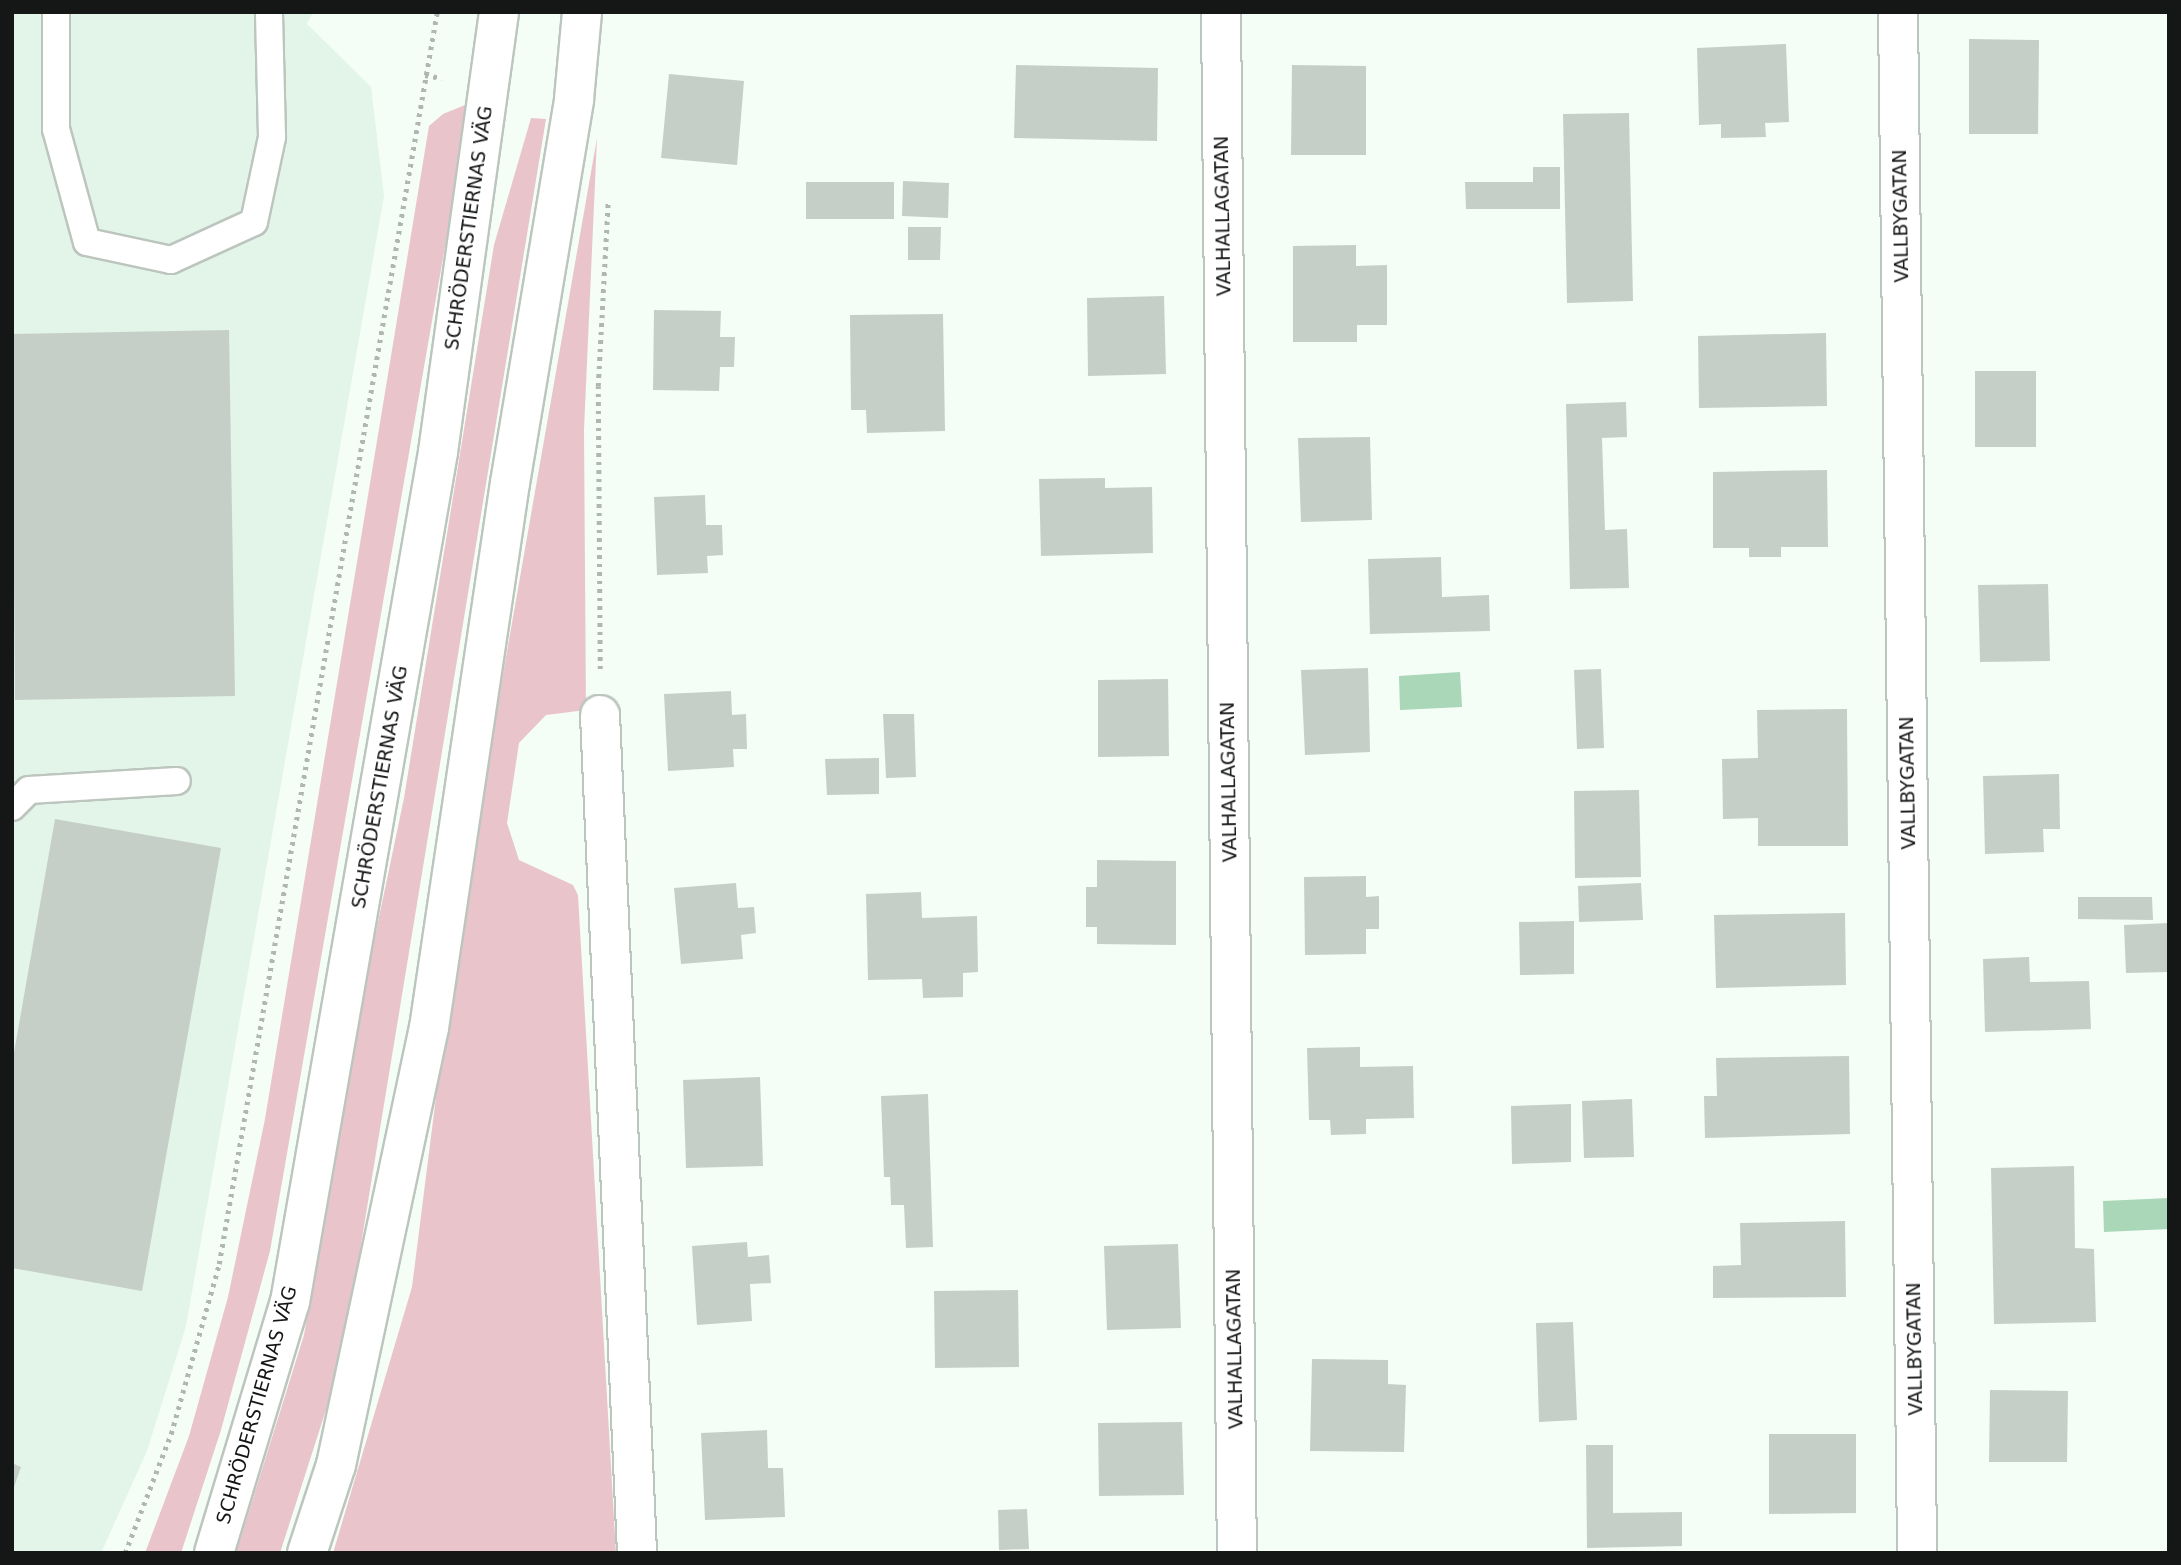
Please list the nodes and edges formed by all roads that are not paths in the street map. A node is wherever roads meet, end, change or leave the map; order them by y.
1 (56, 12) edge
2 (269, 12) edge
3 (499, 12) edge
4 (582, 12) edge
5 (1221, 12) edge
6 (1898, 12) edge
7 (600, 716) road end
8 (177, 781) dead end
9 (12, 807) edge
10 (214, 1553) edge
11 (307, 1553) edge
12 (637, 1553) edge
13 (1237, 1553) edge
14 (1917, 1553) edge

1 - 2 lane
3 - 10 street, SCHRÖDERSTIERNAS VÄG
4 - 11 street
5 - 13 street, VALHALLAGATAN
6 - 14 street, VALLBYGATAN
7 - 12 street
8 - 9 lane

